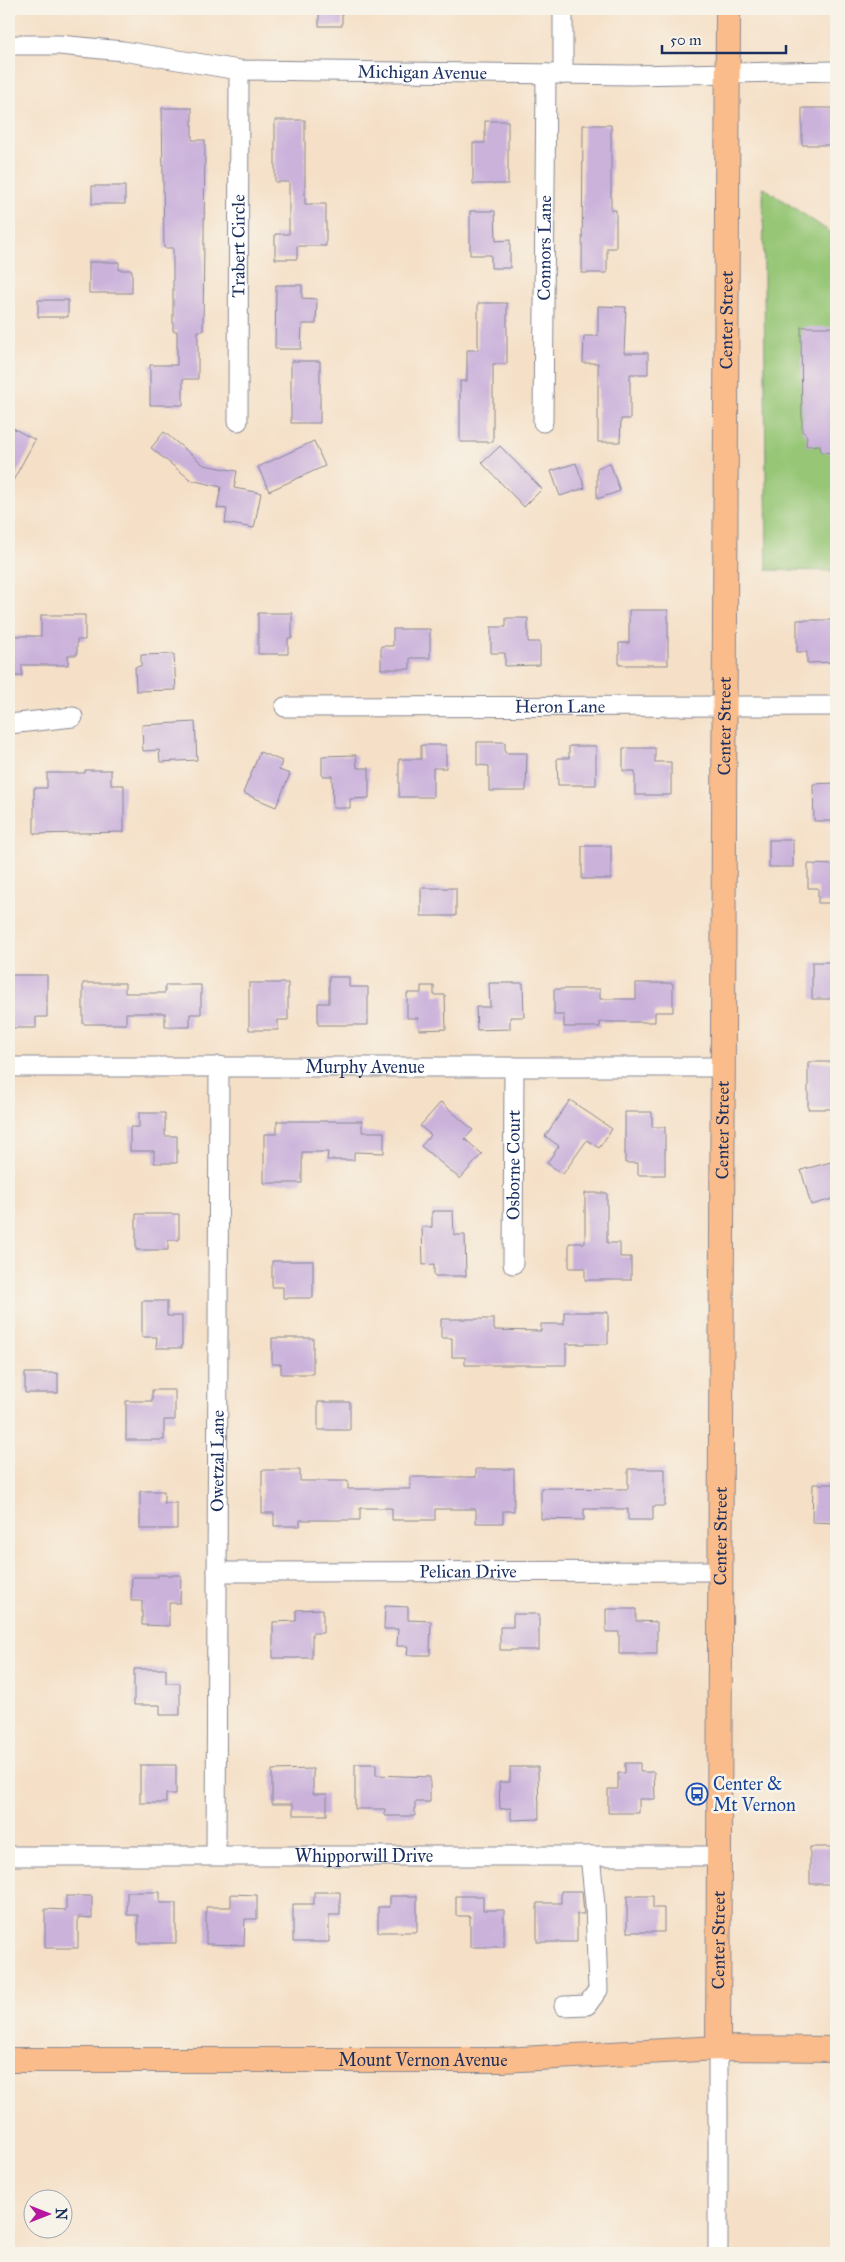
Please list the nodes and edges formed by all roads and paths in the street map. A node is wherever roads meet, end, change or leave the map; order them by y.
1 (563, 9) edge
2 (728, 9) edge
3 (9, 45) edge
4 (239, 70) junction
5 (836, 71) edge
6 (727, 73) junction
7 (554, 74) junction
8 (238, 421) dead end
9 (543, 422) dead end
10 (836, 706) edge
11 (285, 707) dead end
12 (724, 707) junction
13 (73, 717) dead end
14 (9, 724) edge
15 (219, 1066) junction
16 (9, 1067) edge
17 (514, 1067) junction
18 (722, 1067) junction
19 (513, 1264) dead end
20 (720, 1571) junction
21 (216, 1572) junction
22 (216, 1855) junction
23 (9, 1856) edge
24 (590, 1856) junction
25 (719, 1856) junction
26 (564, 2006) dead end
27 (718, 2048) junction
28 (836, 2049) edge
29 (9, 2060) edge
30 (718, 2253) edge

1 - 7 street, Connors Lane
2 - 6 main road, Center Street
3 - 4 street, Michigan Avenue
4 - 7 street, Michigan Avenue
4 - 8 street, Trabert Circle
5 - 6 street, Michigan Avenue
6 - 7 street, Michigan Avenue
6 - 12 main road, Center Street
7 - 9 street, Connors Lane
10 - 12 street, Heron Lane
11 - 12 street, Heron Lane
12 - 18 main road, Center Street
13 - 14 street
15 - 16 street, Murphy Avenue
15 - 17 street, Murphy Avenue
15 - 21 street, Owetzal Lane
17 - 18 street, Murphy Avenue
17 - 19 street, Osborne Court
18 - 20 main road, Center Street
20 - 21 street, Pelican Drive
20 - 25 main road, Center Street
21 - 22 street, Owetzal Lane
22 - 23 street, Whipporwill Drive
22 - 24 street, Whipporwill Drive
24 - 25 street, Whipporwill Drive
24 - 26 street
25 - 27 main road, Center Street
27 - 28 main road, Mount Vernon Avenue
27 - 29 main road, Mount Vernon Avenue
27 - 30 street, Center Street

